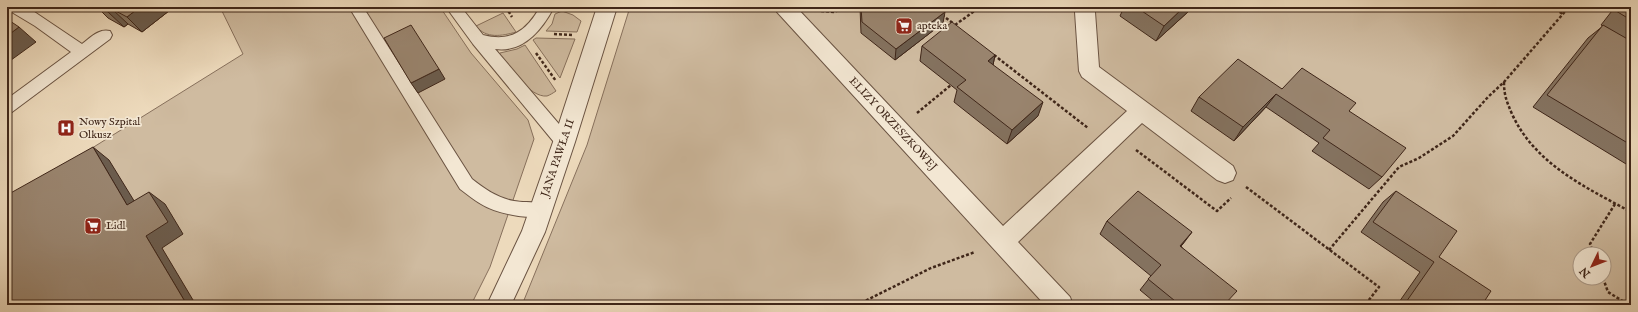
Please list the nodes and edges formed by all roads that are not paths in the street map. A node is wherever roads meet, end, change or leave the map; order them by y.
1 (15, 7) edge
2 (356, 7) edge
3 (547, 7) edge
4 (784, 7) edge
5 (456, 8) edge
6 (604, 8) edge
7 (1085, 12) dead end
8 (105, 35) dead end
9 (478, 40) junction
10 (82, 52) junction
11 (7, 108) edge
12 (1141, 111) junction
13 (564, 142) junction
14 (1225, 173) dead end
15 (540, 210) junction
16 (1002, 242) junction
17 (499, 305) edge
18 (1061, 305) edge

1 - 10 lane
2 - 15 lane
3 - 9 lane
4 - 16 street, ELIZY ORZESZKOWEJ
5 - 9 lane
6 - 13 street, JANA PAWŁA II
7 - 12 street
8 - 10 lane
9 - 13 lane
10 - 11 lane
12 - 14 street
12 - 16 street
13 - 15 street, JANA PAWŁA II
15 - 17 street, JANA PAWŁA II
16 - 18 street, ELIZY ORZESZKOWEJ

